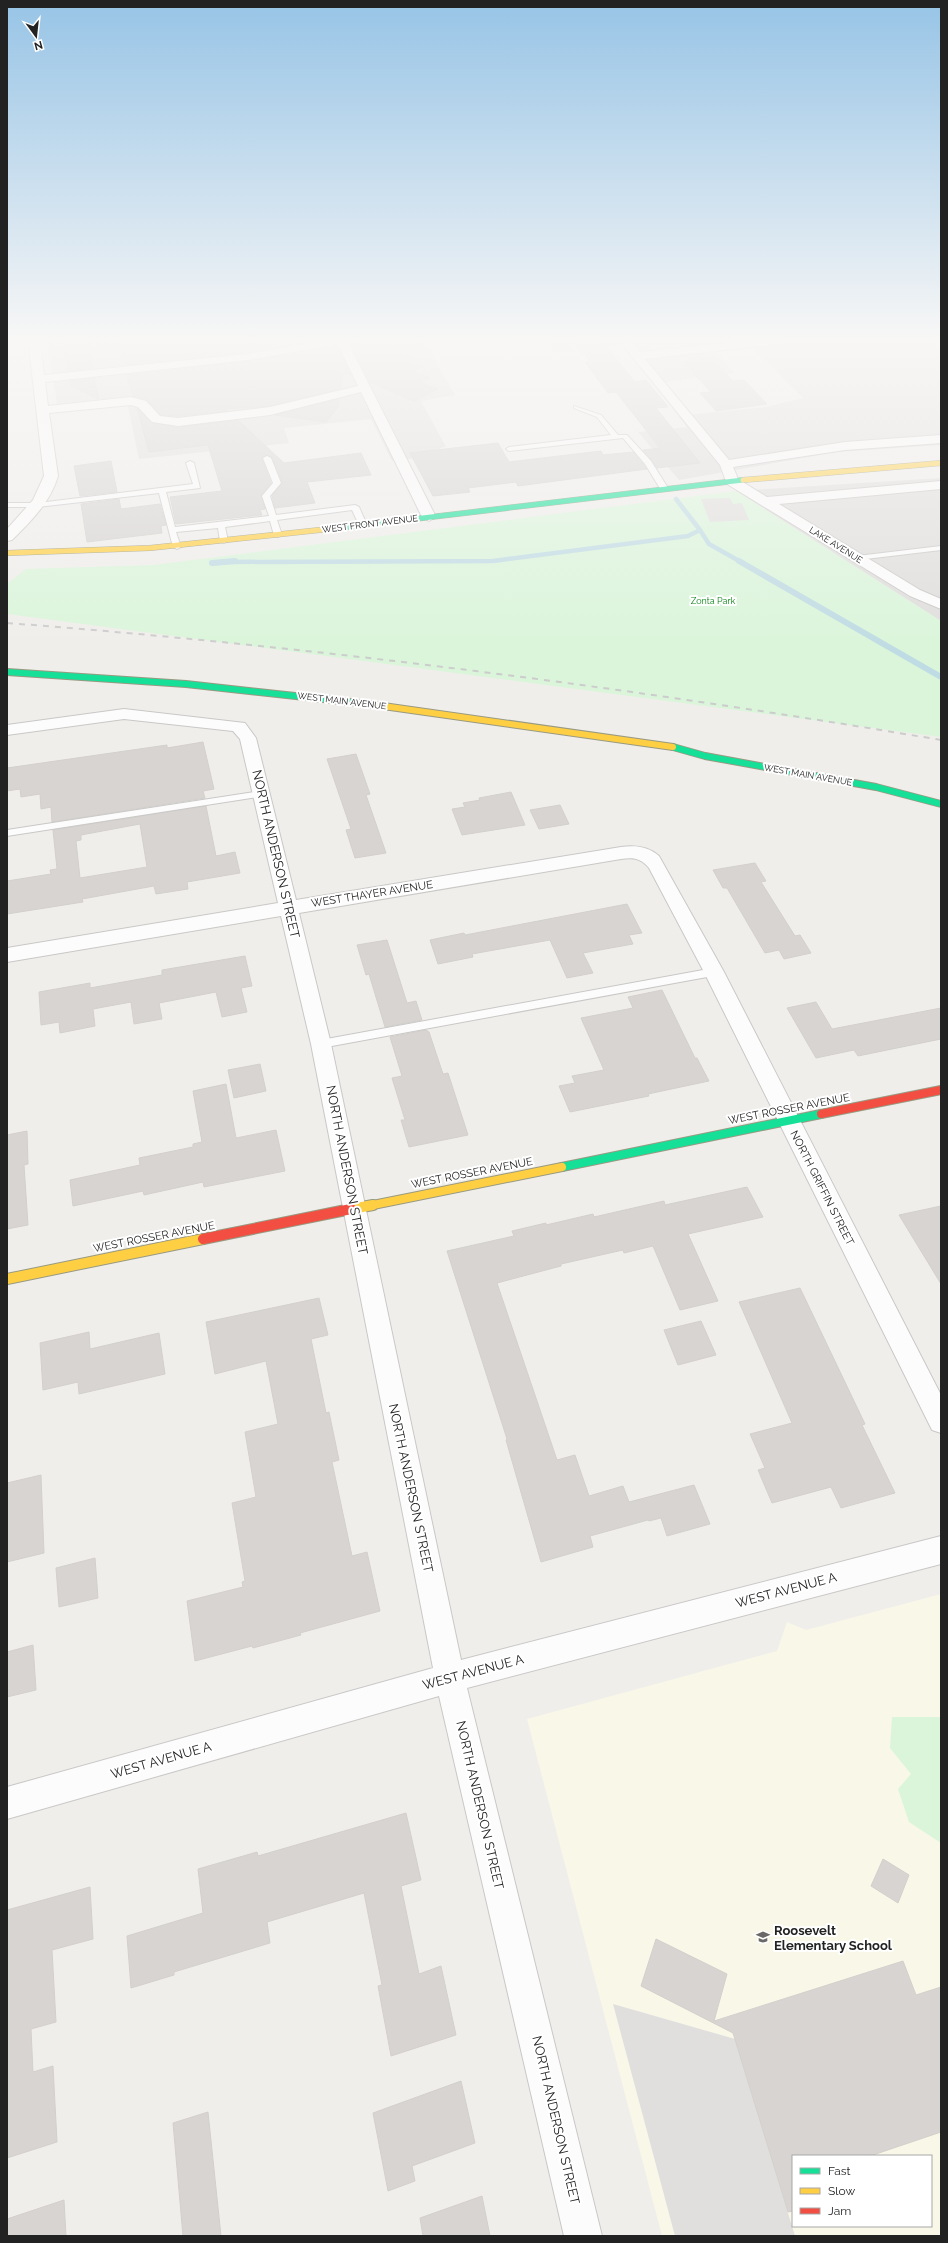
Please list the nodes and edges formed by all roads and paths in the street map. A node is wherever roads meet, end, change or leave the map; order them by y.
1 (47, 444) edge
2 (393, 444) edge
3 (556, 444) edge
4 (631, 444) edge
5 (709, 444) edge
6 (877, 444) edge
7 (509, 449) dead end
8 (267, 458) dead end
9 (941, 462) edge
10 (190, 464) dead end
11 (726, 464) junction
12 (732, 481) junction
13 (941, 485) edge
14 (664, 488) junction
15 (162, 490) junction
16 (765, 501) junction
17 (7, 505) edge
18 (38, 505) junction
19 (429, 517) junction
20 (273, 518) junction
21 (363, 525) junction
22 (221, 526) junction
23 (172, 530) junction
24 (278, 535) junction
25 (7, 537) edge
26 (224, 541) junction
27 (177, 547) junction
28 (941, 548) edge
29 (7, 553) edge
30 (857, 558) junction
31 (941, 605) edge
32 (7, 672) edge
33 (7, 730) edge
34 (708, 746) dead end
35 (676, 747) junction
36 (756, 766) junction
37 (848, 772) dead end
38 (902, 784) dead end
39 (261, 794) junction
40 (859, 794) dead end
41 (941, 804) edge
42 (7, 833) edge
43 (643, 852) joint
44 (288, 908) junction
45 (7, 955) edge
46 (714, 972) junction
47 (321, 1044) junction
48 (941, 1090) edge
49 (788, 1121) junction
50 (354, 1209) junction
51 (7, 1279) edge
52 (941, 1421) edge
53 (941, 1550) edge
54 (450, 1678) junction
55 (7, 1803) edge
56 (584, 2236) edge

1 - 18 street
2 - 19 street
3 - 7 lane
4 - 14 lane
5 - 11 street
6 - 11 street
8 - 20 lane
9 - 12 street, WEST FRONT AVENUE
10 - 15 lane
11 - 12 street
12 - 14 street, WEST FRONT AVENUE
12 - 16 street, LAKE AVENUE
13 - 16 street
14 - 19 street, WEST FRONT AVENUE
15 - 18 lane
15 - 23 lane
16 - 30 street, LAKE AVENUE
17 - 18 lane
18 - 25 street
19 - 21 street, WEST FRONT AVENUE
20 - 21 lane
20 - 22 lane
20 - 24 lane
21 - 24 street, WEST FRONT AVENUE
22 - 23 lane
22 - 26 lane
23 - 27 lane
24 - 26 street, WEST FRONT AVENUE
26 - 27 street, WEST FRONT AVENUE
27 - 29 street, WEST FRONT AVENUE
28 - 30 lane
30 - 31 street, LAKE AVENUE
32 - 35 street, WEST MAIN AVENUE
33 - 39 street, NORTH ANDERSON STREET
34 - 35 street, WEST MAIN AVENUE
35 - 36 street, WEST MAIN AVENUE
36 - 40 street
36 - 41 street, WEST MAIN AVENUE
37 - 38 street, WEST MAIN AVENUE
39 - 42 lane
39 - 44 street, NORTH ANDERSON STREET
43 - 44 street, WEST THAYER AVENUE
43 - 46 street, NORTH GRIFFIN STREET
44 - 45 street, WEST THAYER AVENUE
44 - 47 street, NORTH ANDERSON STREET
46 - 47 lane
46 - 49 street, NORTH GRIFFIN STREET
47 - 50 street, NORTH ANDERSON STREET
48 - 49 street, WEST ROSSER AVENUE
49 - 50 street, WEST ROSSER AVENUE
49 - 52 street, NORTH GRIFFIN STREET
50 - 51 street, WEST ROSSER AVENUE
50 - 54 street, NORTH ANDERSON STREET
53 - 54 street, WEST AVENUE A
54 - 55 street, WEST AVENUE A
54 - 56 street, NORTH ANDERSON STREET

